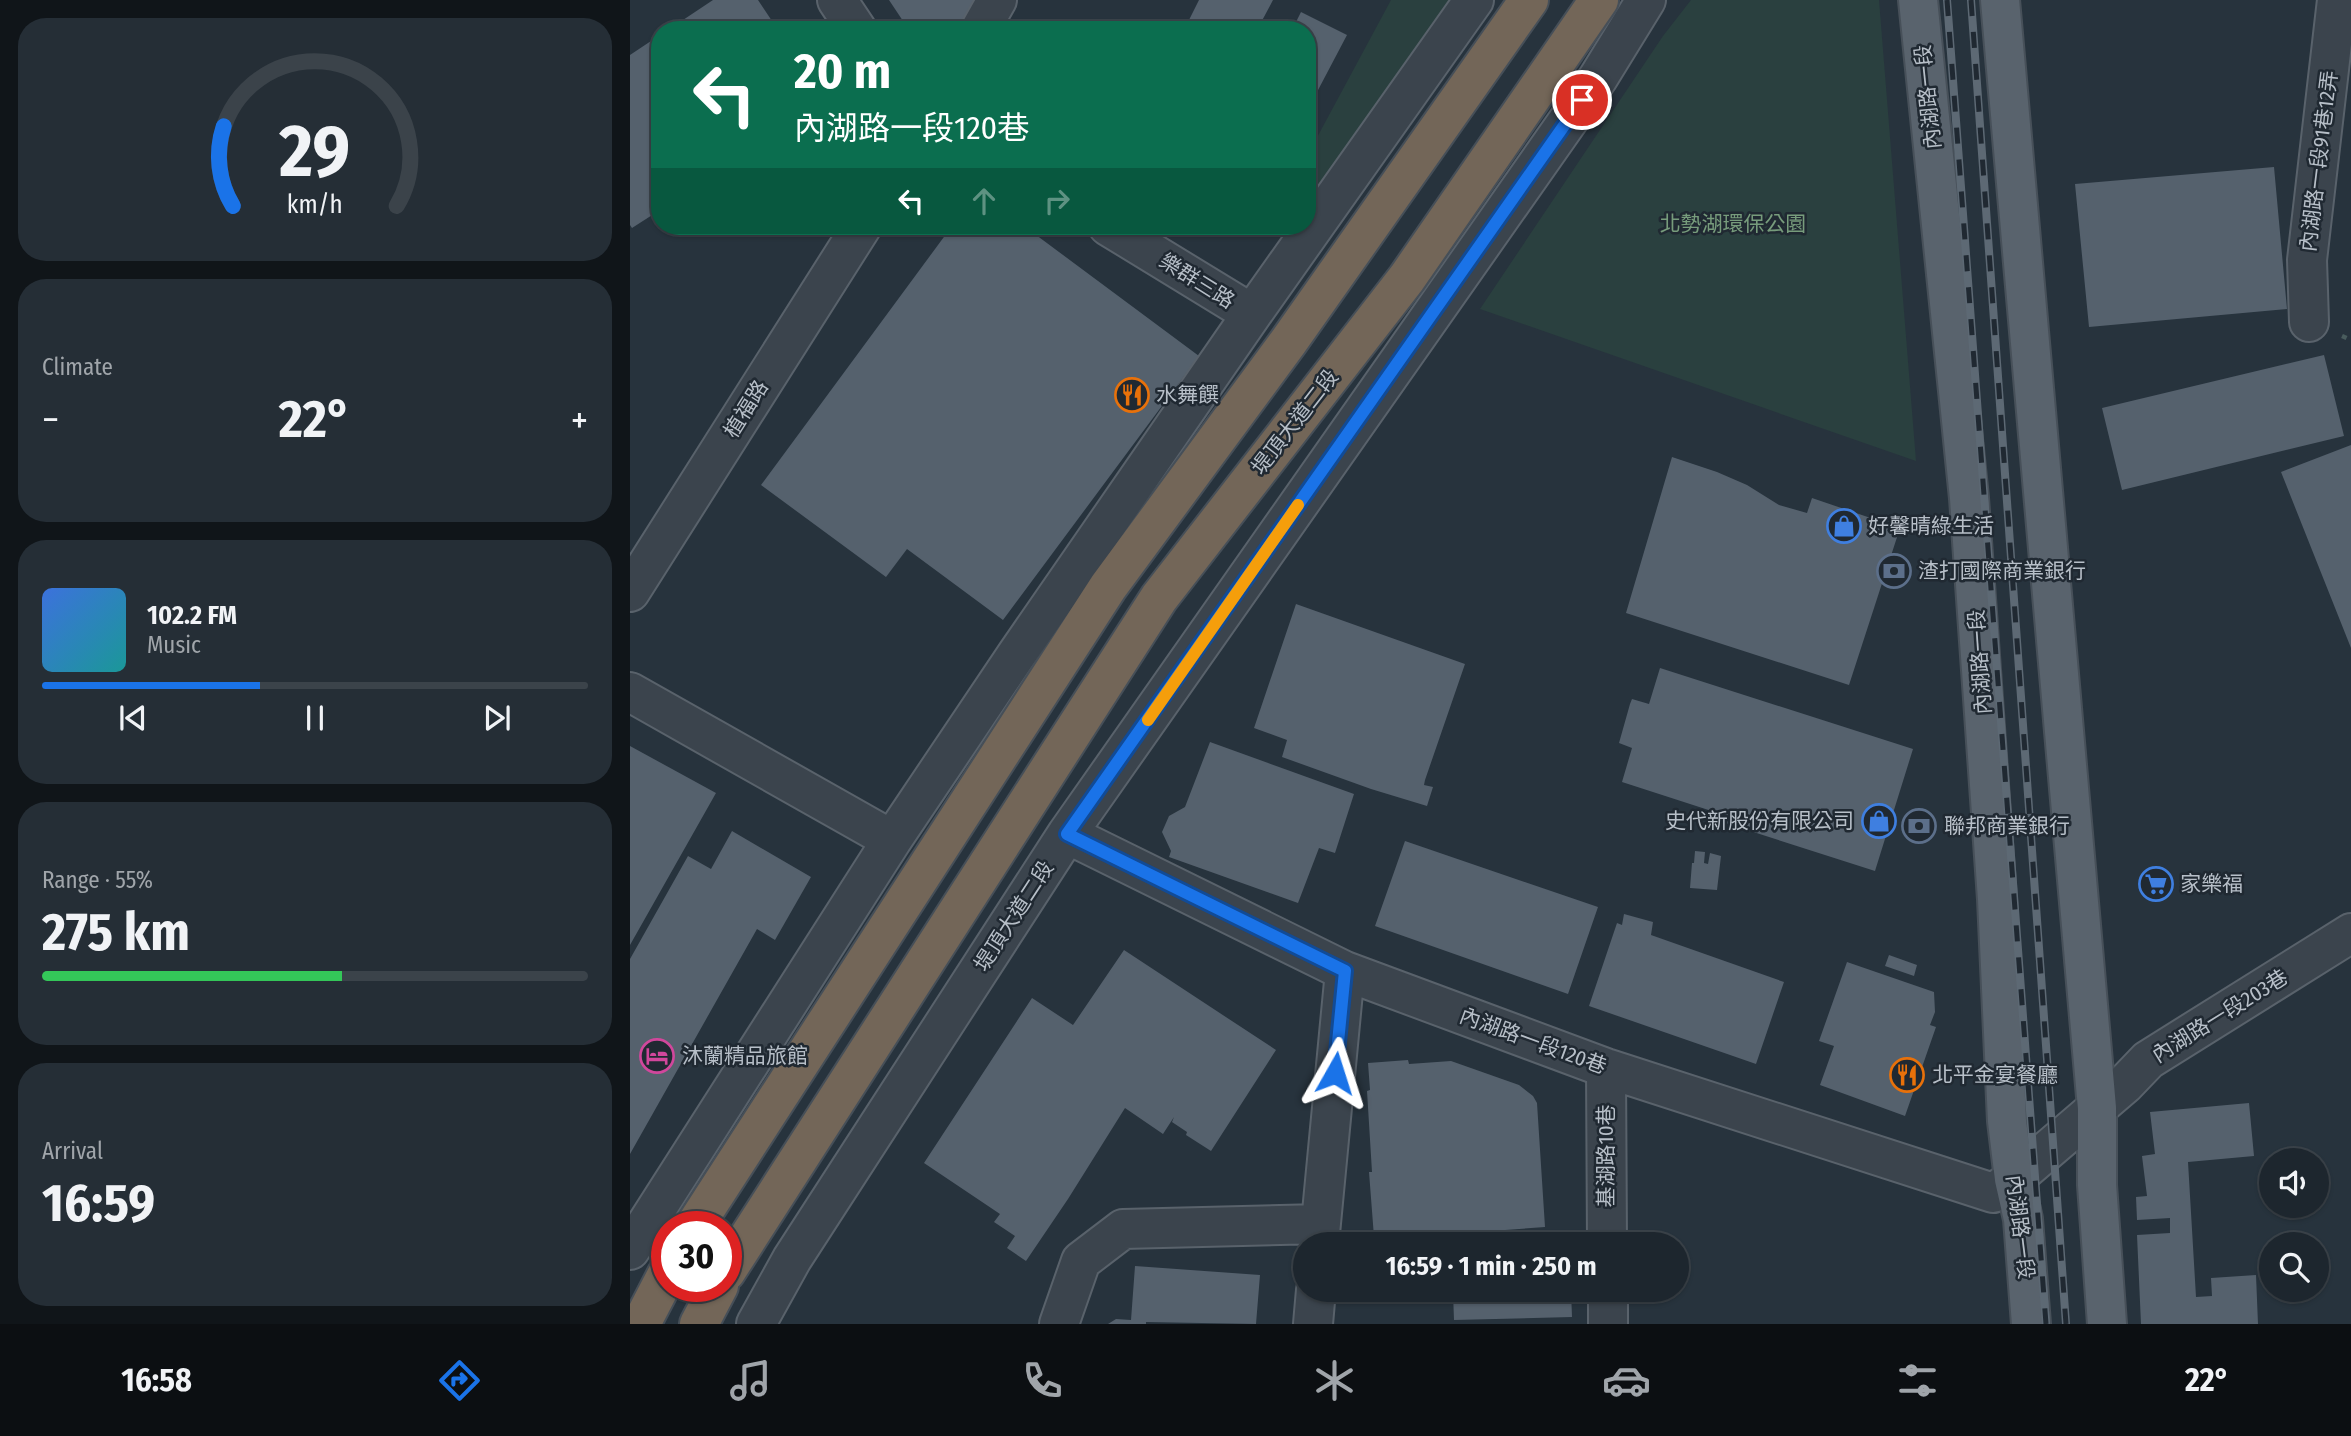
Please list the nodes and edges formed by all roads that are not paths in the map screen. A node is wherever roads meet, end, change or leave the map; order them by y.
1 (837, 0) edge
2 (997, 0) edge
3 (1474, 0) edge
4 (1529, 0) edge
5 (1599, 0) edge
6 (1646, 0) edge
7 (1657, 0) edge
8 (1918, 0) edge
9 (2000, 0) edge
10 (2337, 0) edge
11 (852, 21) edge
12 (985, 21) edge
13 (1598, 78) junction
14 (1316, 223) edge
15 (856, 235) edge
16 (1123, 235) edge
17 (1308, 235) edge
18 (1252, 314) junction
19 (2309, 322) dead end
20 (630, 592) edge
21 (630, 692) edge
22 (1067, 834) junction
23 (892, 840) junction
24 (2351, 933) edge
25 (1345, 971) junction
26 (1606, 1068) junction
27 (2097, 1108) junction
28 (2014, 1179) junction
29 (704, 1211) edge
30 (1320, 1232) edge
31 (1607, 1232) edge
32 (1293, 1233) edge
33 (742, 1247) edge
34 (630, 1250) edge
35 (652, 1302) edge
36 (711, 1302) edge
37 (1315, 1302) edge
38 (1608, 1302) edge
39 (641, 1324) edge
40 (699, 1324) edge
41 (756, 1324) edge
42 (1059, 1324) edge
43 (1313, 1324) edge
44 (1608, 1324) edge
45 (2031, 1324) edge
46 (2107, 1324) edge

1 - 11 street
2 - 12 street
3 - 14 street
4 - 29 highway
5 - 33 highway, 堤頂大道二段
6 - 13 street, 堤頂大道二段
7 - 13 street
8 - 28 main road, 內湖路一段
9 - 27 main road
10 - 19 street, 內湖路一段91巷12弄
13 - 22 street, 堤頂大道二段
15 - 20 street, 植福路
16 - 18 street, 樂群三路
17 - 18 street
18 - 23 street
21 - 23 street
22 - 25 street, 內湖路一段120巷
22 - 41 street, 堤頂大道二段
23 - 34 street
24 - 27 street, 內湖路一段203巷
25 - 26 street, 內湖路一段120巷
25 - 30 street
26 - 28 street, 內湖路一段120巷
26 - 31 street, 基湖路10巷
27 - 28 street, 內湖路一段203巷
27 - 46 main road
28 - 45 main road, 內湖路一段
32 - 42 street
35 - 39 highway
36 - 40 highway
37 - 43 street
38 - 44 street

